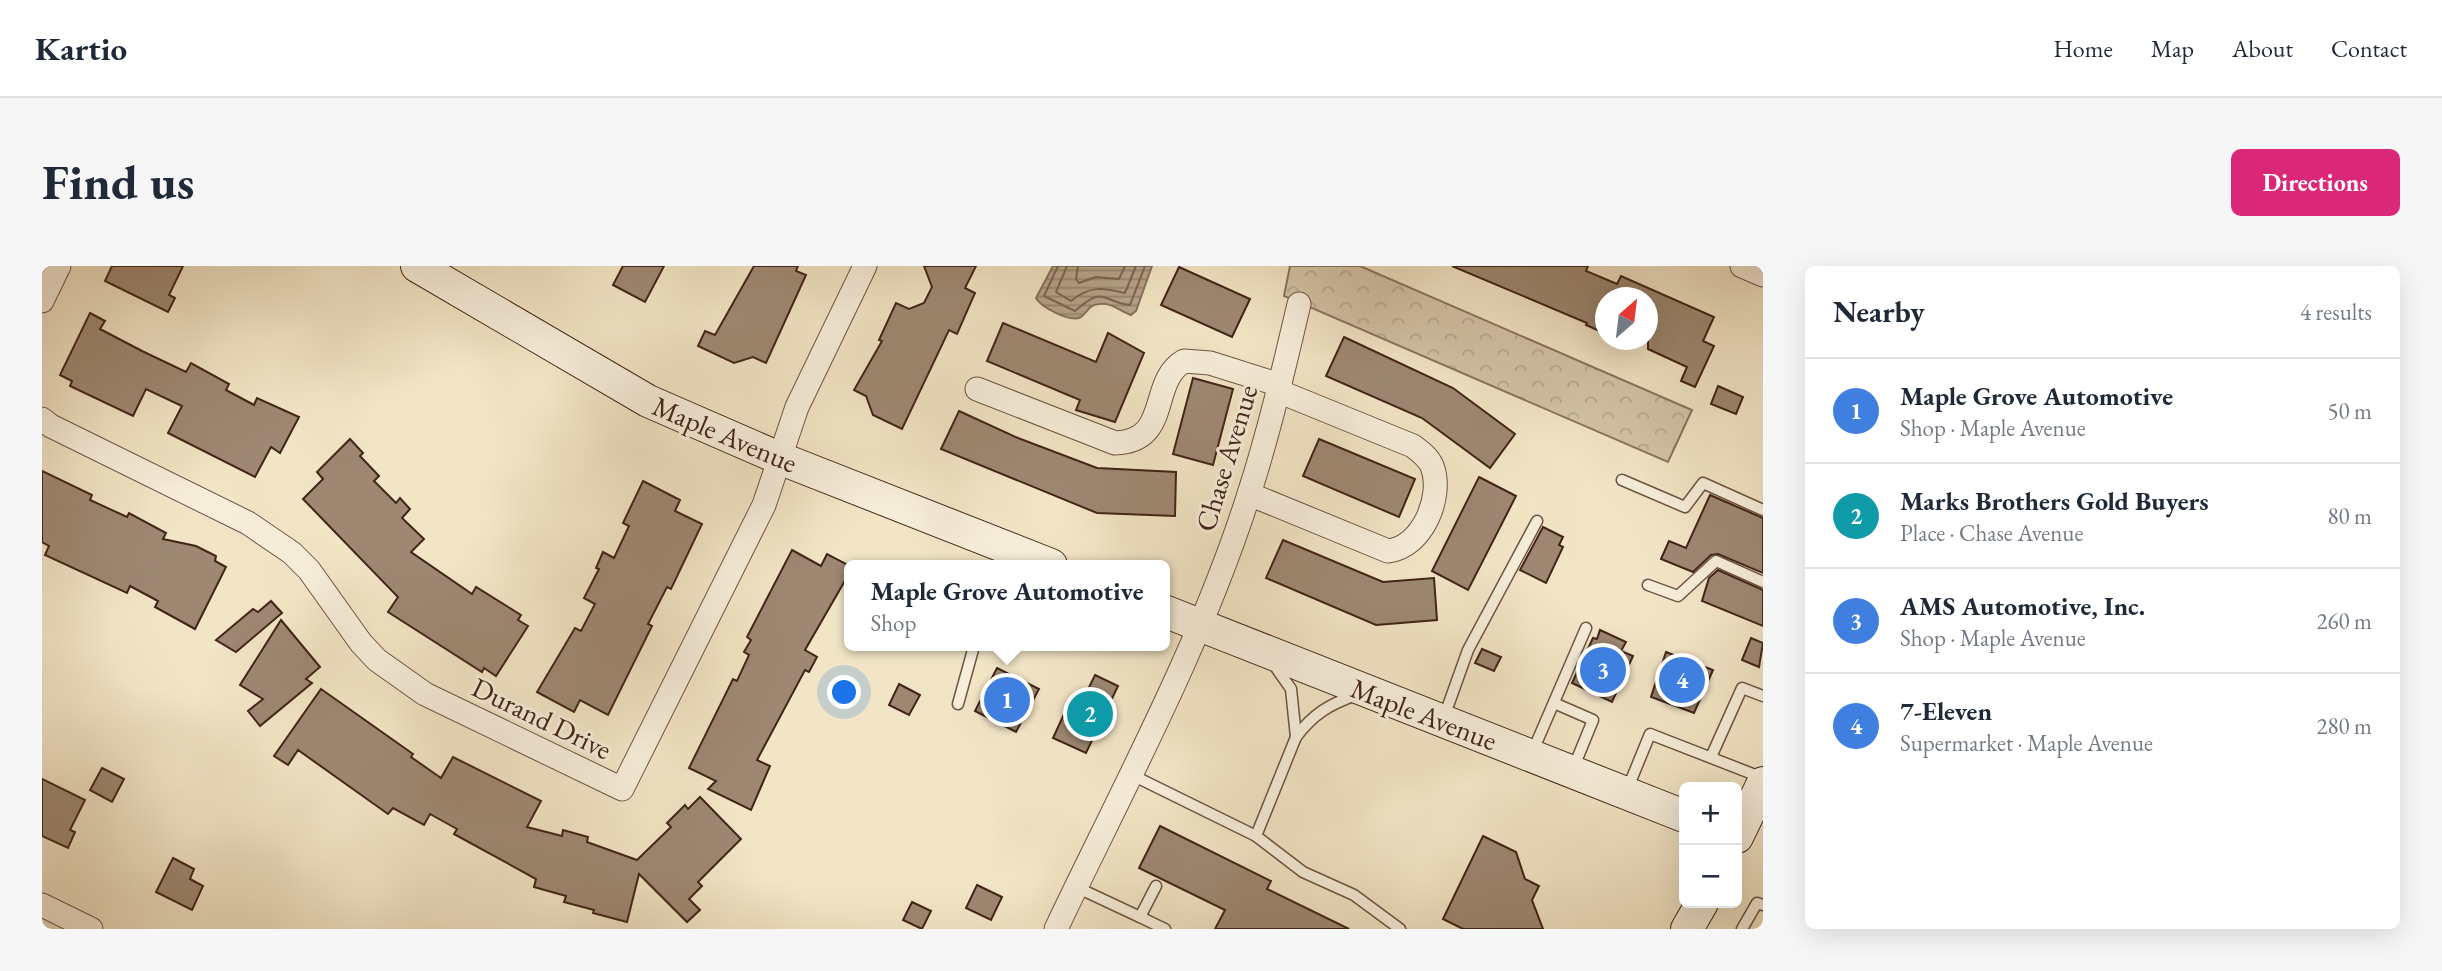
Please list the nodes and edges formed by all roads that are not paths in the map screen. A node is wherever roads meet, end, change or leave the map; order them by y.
1 (59, 266) edge
2 (417, 266) edge
3 (865, 266) edge
4 (1742, 266) edge
5 (1763, 275) edge
6 (42, 301) edge
7 (1299, 304) dead end
8 (1279, 388) junction
9 (977, 389) dead end
10 (47, 423) edge
11 (779, 458) junction
12 (1622, 480) dead end
13 (1249, 494) junction
14 (1763, 510) edge
15 (1536, 521) dead end
16 (1010, 558) edge
17 (1763, 582) edge
18 (1648, 585) dead end
19 (1170, 613) edge
20 (1199, 625) junction
21 (1586, 628) dead end
22 (973, 651) edge
23 (1264, 651) junction
24 (1367, 691) junction
25 (1763, 696) edge
26 (1553, 703) junction
27 (958, 704) dead end
28 (1443, 721) junction
29 (1296, 737) junction
30 (1531, 755) junction
31 (1711, 757) junction
32 (1572, 772) junction
33 (1130, 774) junction
34 (1763, 780) edge
35 (1626, 793) junction
36 (1679, 814) edge
37 (1742, 825) edge
38 (1256, 836) junction
39 (1742, 838) edge
40 (1763, 846) edge
41 (1156, 886) dead end
42 (1076, 887) junction
43 (42, 905) edge
44 (1763, 905) edge
45 (1699, 908) edge
46 (1140, 917) junction
47 (91, 929) edge
48 (1056, 929) edge
49 (1165, 929) edge
50 (1400, 929) edge
51 (1687, 929) edge
52 (1742, 929) edge

1 - 6 street
2 - 11 main road, Maple Avenue
3 - 11 street, Durand Drive
4 - 5 street
7 - 8 street, Chase Avenue
8 - 9 street
8 - 13 street, Chase Avenue
8 - 13 street
10 - 11 street, Durand Drive
11 - 16 main road, Maple Avenue
12 - 14 lane
13 - 20 street, Chase Avenue
15 - 28 lane
17 - 18 lane
19 - 20 main road, Maple Avenue
20 - 23 main road, Maple Avenue
20 - 33 street, Chase Avenue
21 - 26 lane
22 - 27 lane
23 - 24 main road, Maple Avenue
23 - 29 lane
24 - 28 main road, Maple Avenue
24 - 29 lane
25 - 31 lane
26 - 30 lane
26 - 32 lane
28 - 30 main road, Maple Avenue
29 - 38 lane
30 - 32 main road, Maple Avenue
31 - 34 lane
31 - 35 lane
32 - 35 main road, Maple Avenue
33 - 38 lane
33 - 42 street, Chase Avenue
34 - 37 main road
35 - 36 main road, Maple Avenue
38 - 50 lane
39 - 40 main road
41 - 46 lane
42 - 46 lane
42 - 48 street, Chase Avenue
43 - 47 street
44 - 52 lane
45 - 51 main road
46 - 49 lane

